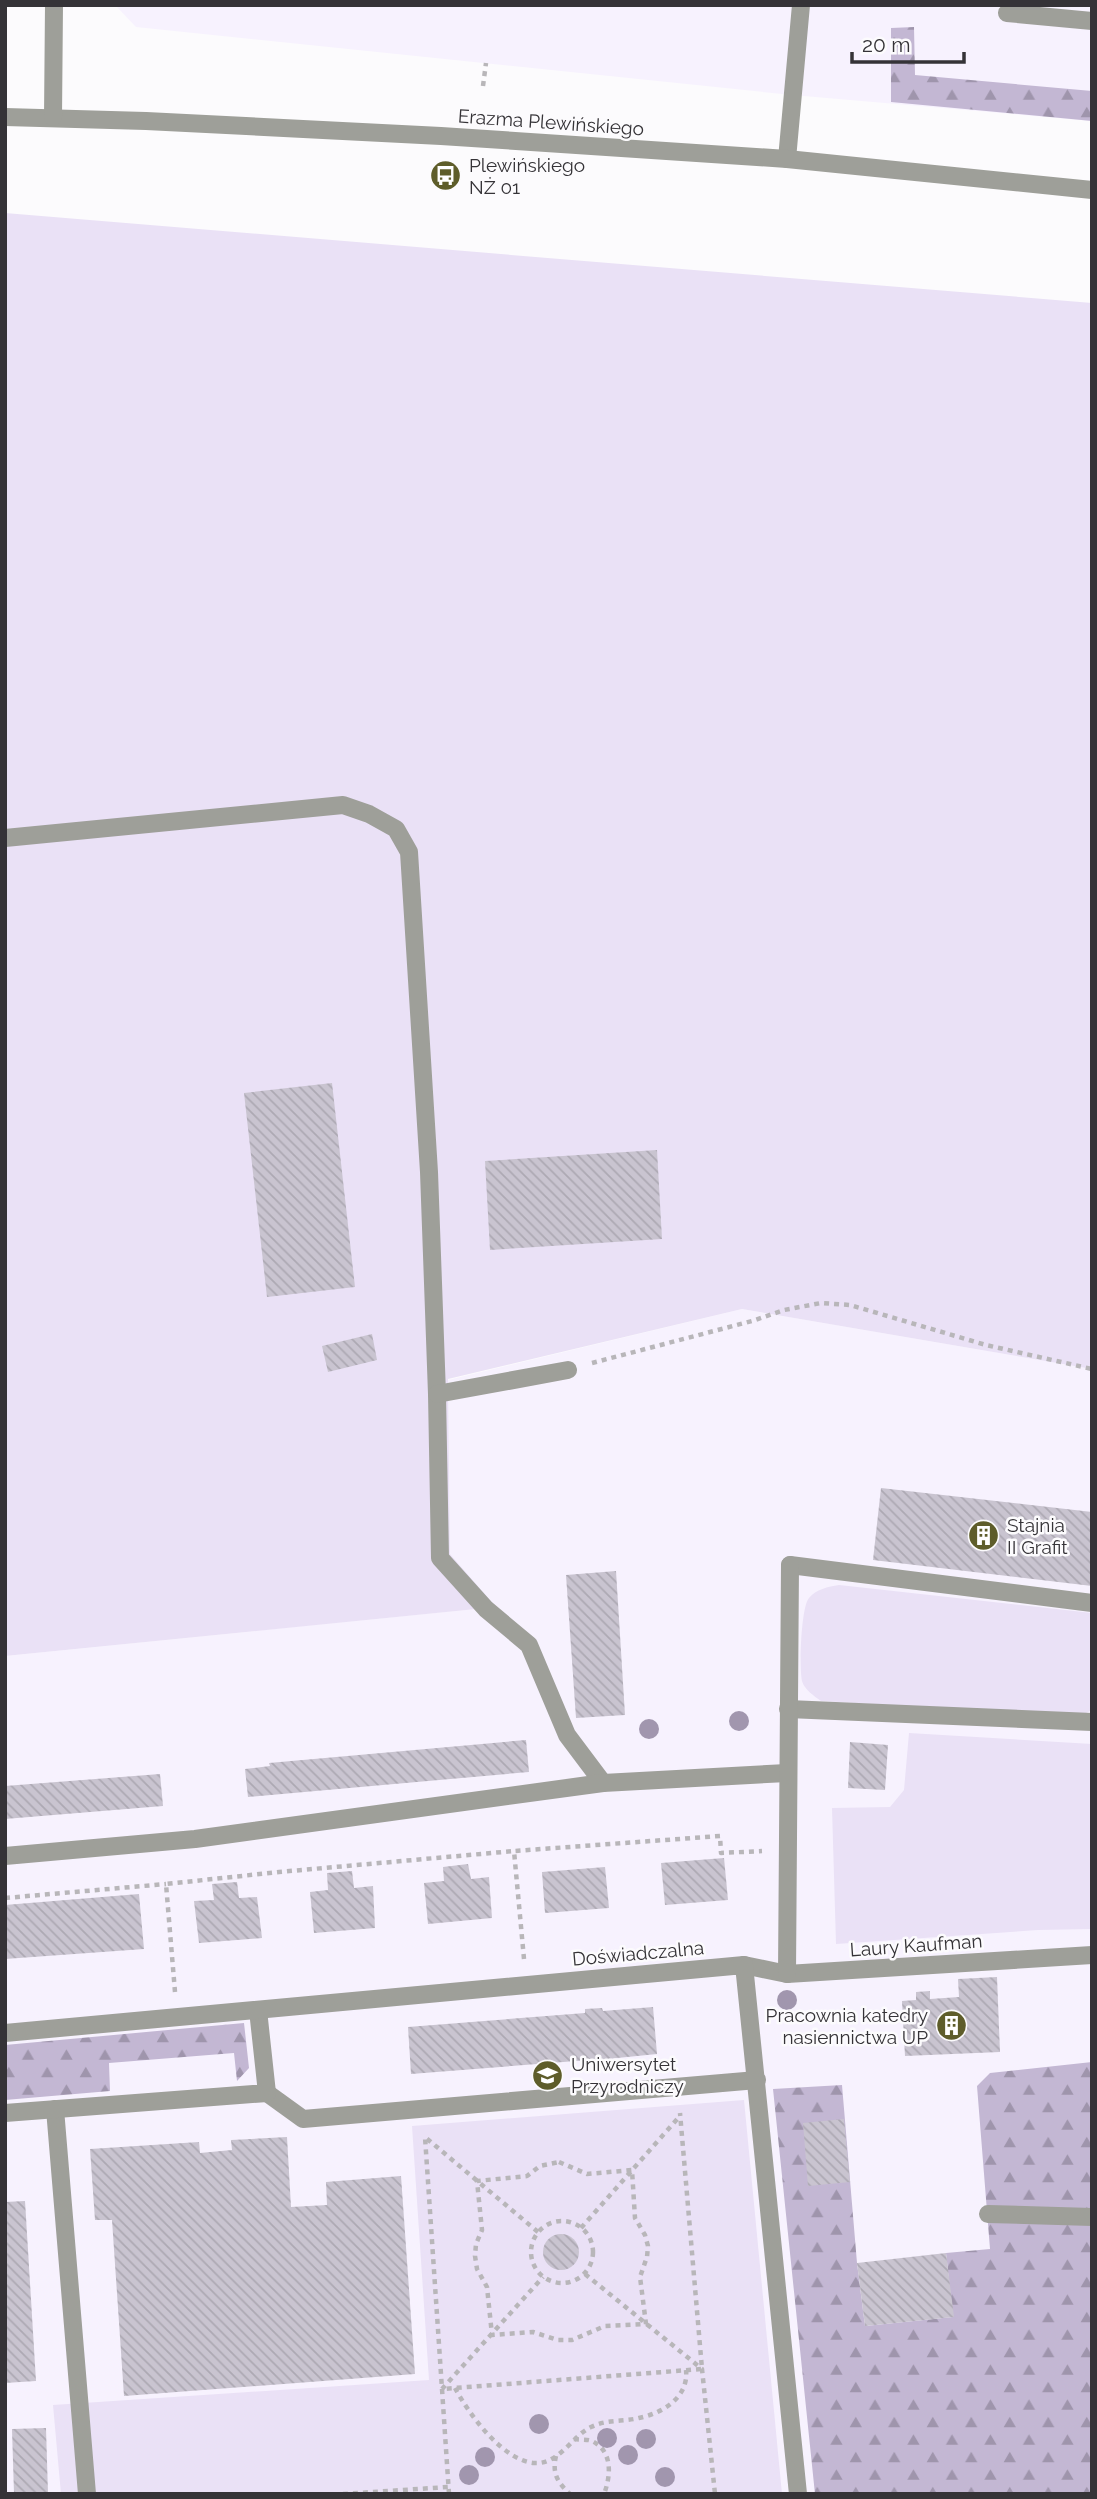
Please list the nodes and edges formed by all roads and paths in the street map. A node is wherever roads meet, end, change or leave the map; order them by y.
1 (54, 5) edge
2 (801, 5) edge
3 (1006, 13) dead end
4 (1092, 21) edge
5 (486, 63) dead end
6 (483, 86) dead end
7 (5, 117) edge
8 (53, 117) junction
9 (787, 159) junction
10 (1092, 190) edge
11 (5, 838) edge
12 (1092, 1369) edge
13 (568, 1370) joint
14 (437, 1394) junction
15 (1092, 1603) edge
16 (788, 1709) junction
17 (1092, 1722) edge
18 (787, 1773) junction
19 (603, 1783) junction
20 (514, 1851) junction
21 (5, 1856) edge
22 (763, 1864) dead end
23 (166, 1884) junction
24 (5, 1898) edge
25 (1092, 1955) edge
26 (536, 1961) dead end
27 (744, 1965) junction
28 (787, 1974) junction
29 (175, 1996) dead end
30 (258, 2010) junction
31 (5, 2033) edge
32 (757, 2080) junction
33 (677, 2088) junction
34 (267, 2093) junction
35 (55, 2109) junction
36 (5, 2113) edge
37 (680, 2116) junction
38 (632, 2170) junction
39 (477, 2181) junction
40 (988, 2214) dead end
41 (1092, 2217) edge
42 (581, 2228) junction
43 (538, 2232) junction
44 (585, 2274) junction
45 (543, 2277) junction
46 (646, 2324) junction
47 (492, 2335) junction
48 (702, 2369) junction
49 (686, 2370) junction
50 (455, 2388) junction
51 (442, 2389) junction
52 (574, 2440) junction
53 (556, 2455) junction
54 (448, 2487) junction
55 (87, 2494) edge
56 (343, 2494) edge
57 (449, 2494) edge
58 (570, 2494) edge
59 (604, 2494) edge
60 (715, 2494) edge
61 (798, 2494) edge

1 - 8 street
2 - 9 street
3 - 4 street
5 - 6 path
7 - 8 street, Erazma Plewińskiego
8 - 9 street, Erazma Plewińskiego
9 - 10 street, Erazma Plewińskiego
11 - 14 street
12 - 13 path
13 - 14 street
14 - 19 street
15 - 16 street
16 - 17 street
16 - 18 street
18 - 19 street
18 - 28 street
19 - 21 street
20 - 22 path
20 - 23 path
20 - 26 path
23 - 24 path
23 - 29 path
25 - 28 street, Laury Kaufman
27 - 28 street, Laury Kaufman
27 - 30 street, Doświadczalna
27 - 32 street
30 - 31 street, Doświadczalna
30 - 34 street
32 - 33 street
32 - 61 street
33 - 34 street
33 - 37 path
34 - 35 street
35 - 36 street
35 - 55 street
37 - 38 path
37 - 48 path
38 - 39 path
38 - 42 path
38 - 46 path
39 - 43 path
39 - 47 path
39 - 51 path
40 - 41 street
42 - 43 path
42 - 44 path
43 - 45 path
44 - 45 path
44 - 46 path
45 - 47 path
46 - 47 path
46 - 48 path
47 - 51 path
48 - 49 path
48 - 60 path
49 - 50 path
49 - 52 path
50 - 51 path
50 - 53 path
51 - 54 path
52 - 53 path
52 - 59 path
53 - 58 path
54 - 56 path
54 - 57 path

